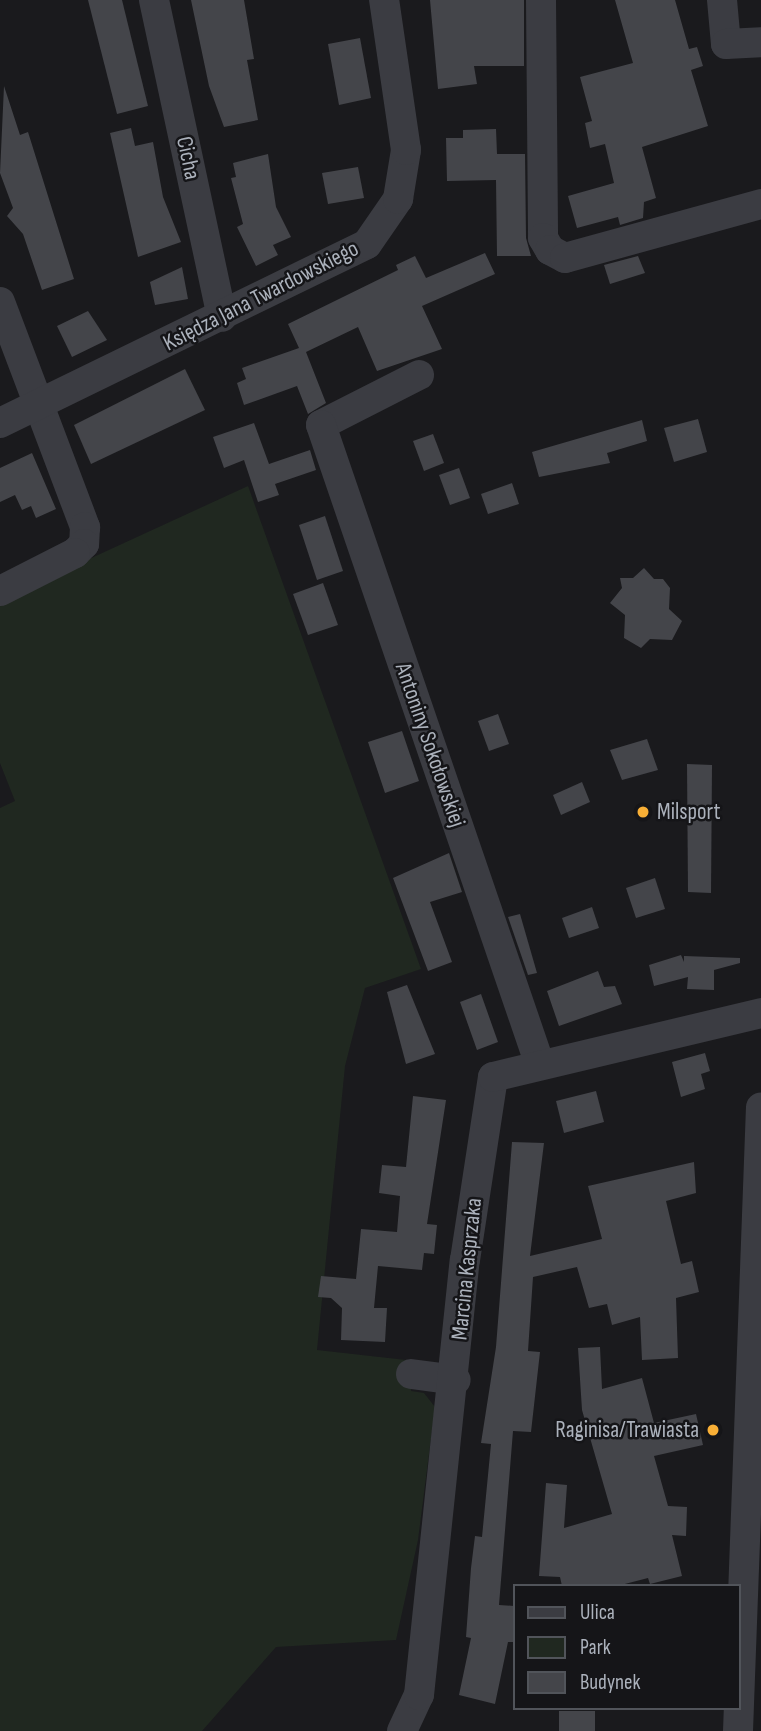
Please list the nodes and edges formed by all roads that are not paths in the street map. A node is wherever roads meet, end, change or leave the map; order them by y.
1 (154, 0) edge
2 (384, 0) edge
3 (541, 0) edge
4 (722, 0) edge
5 (761, 42) edge
6 (761, 204) edge
7 (0, 302) edge
8 (222, 317) junction
9 (419, 375) dead end
10 (37, 407) junction
11 (0, 423) edge
12 (0, 591) edge
13 (761, 1013) edge
14 (540, 1065) junction
15 (761, 1107) edge
16 (759, 1267) edge
17 (411, 1374) dead end
18 (456, 1380) junction
19 (740, 1687) edge
20 (739, 1710) edge
21 (402, 1731) edge
22 (738, 1731) edge

1 - 8 street, Cicha
2 - 8 street, Księdza Jana Twardowskiego
3 - 6 street
4 - 5 street
7 - 10 street
8 - 10 street, Księdza Jana Twardowskiego
9 - 14 street, Antoniny Sokołowskiej
10 - 11 street, Księdza Jana Twardowskiego
10 - 12 street
13 - 14 street, Marcina Kasprzaka
14 - 18 street, Marcina Kasprzaka
15 - 16 street
16 - 19 street
17 - 18 street
18 - 21 street, Marcina Kasprzaka
20 - 22 street

